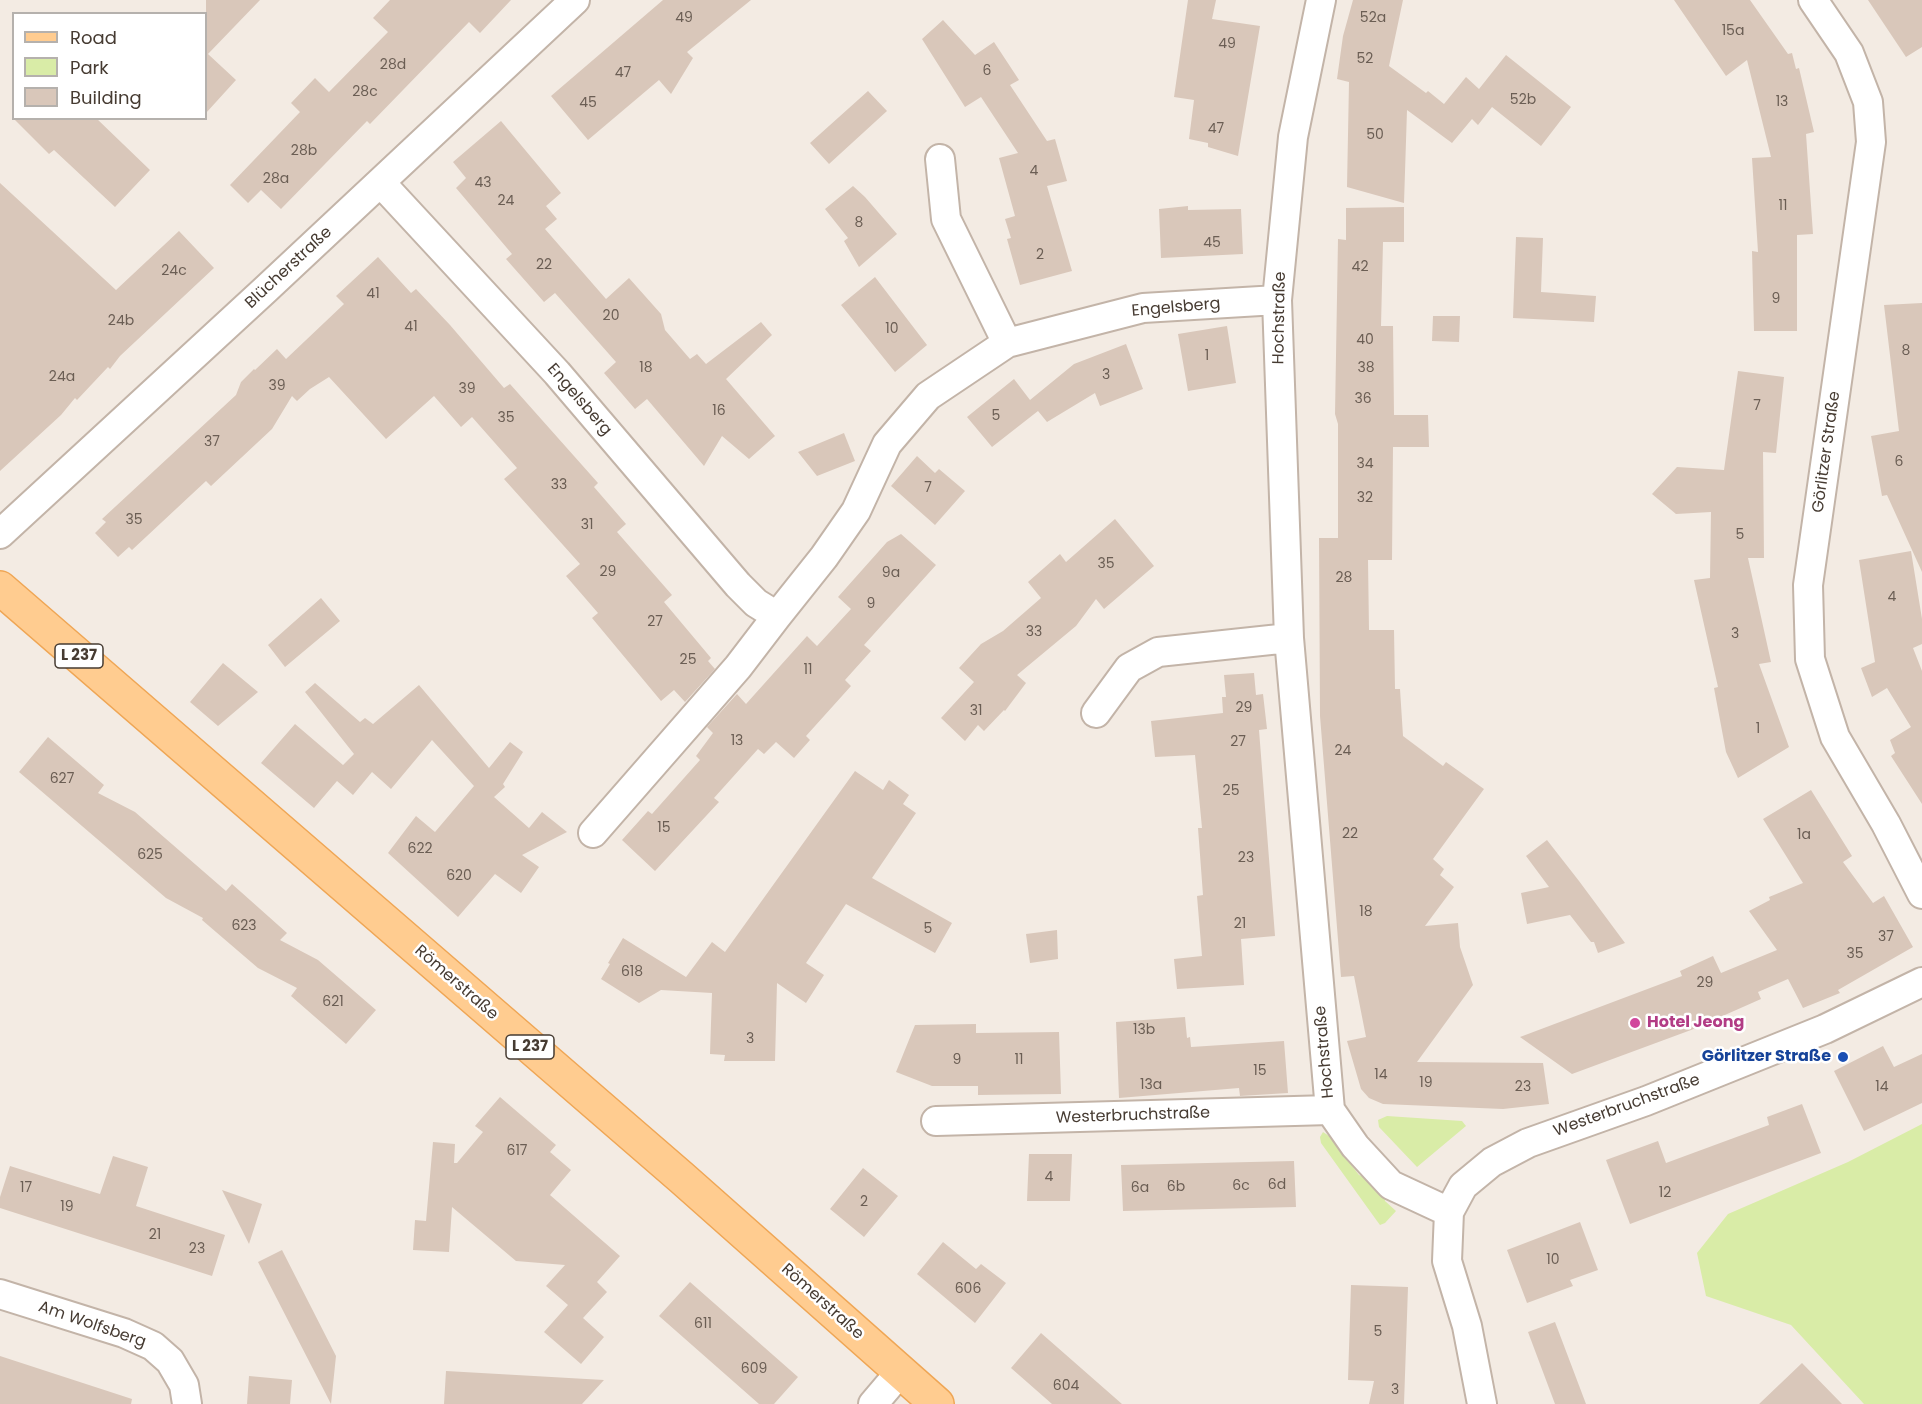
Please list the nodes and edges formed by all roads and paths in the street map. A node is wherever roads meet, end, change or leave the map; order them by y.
1 (575, 0) edge
2 (1321, 0) edge
3 (1813, 0) edge
4 (940, 159) dead end
5 (381, 183) junction
6 (1277, 300) junction
7 (1007, 343) junction
8 (0, 534) edge
9 (0, 588) edge
10 (777, 616) junction
11 (1289, 638) junction
12 (1096, 713) dead end
13 (593, 833) dead end
14 (1922, 894) edge
15 (1922, 982) edge
16 (1330, 1110) junction
17 (936, 1121) dead end
18 (1449, 1212) junction
19 (0, 1294) edge
20 (901, 1371) junction
21 (187, 1404) edge
22 (873, 1404) edge
23 (937, 1404) edge
24 (1482, 1404) edge

1 - 5 street, Blücherstraße
2 - 6 street, Hochstraße
3 - 14 street, Görlitzer Straße
4 - 7 street
5 - 8 street, Blücherstraße
5 - 10 street, Engelsberg
6 - 7 street, Engelsberg
6 - 11 street, Hochstraße
7 - 10 street, Engelsberg
9 - 20 main road, Römerstraße / L 237
10 - 13 street, Engelsberg
11 - 12 street
11 - 16 street, Hochstraße
15 - 18 street, Westerbruchstraße
16 - 17 street, Westerbruchstraße
16 - 18 street, Hochstraße
18 - 24 street
19 - 21 street, Am Wolfsberg
20 - 22 street
20 - 23 main road, Römerstraße / L 237

